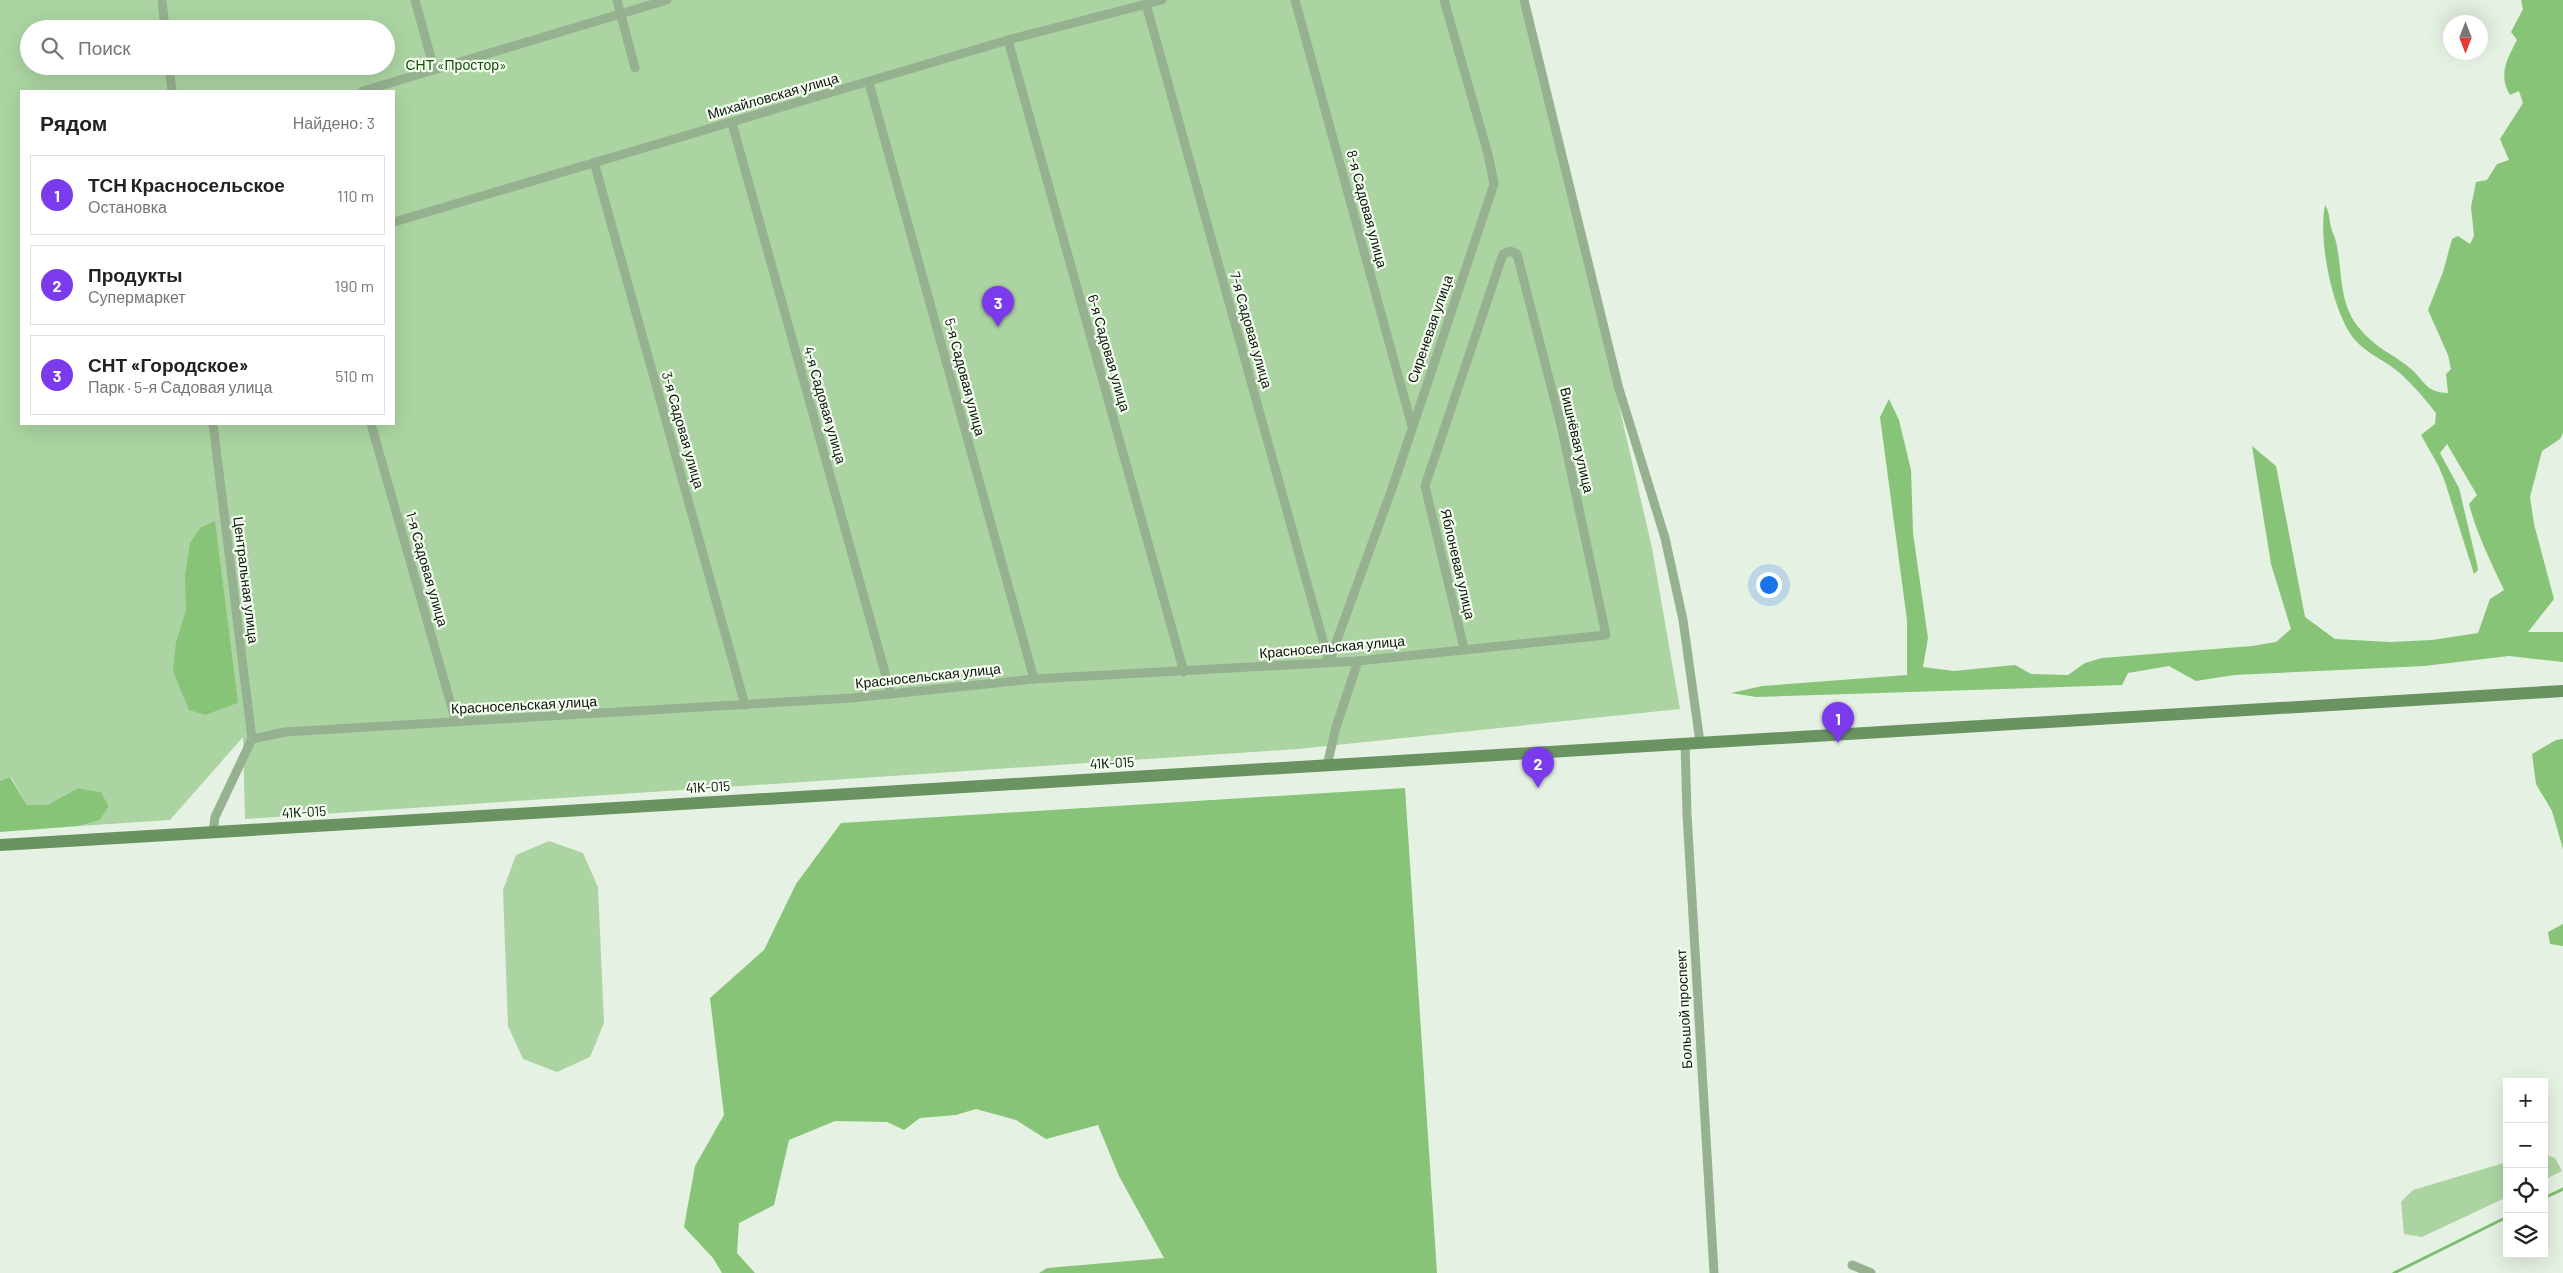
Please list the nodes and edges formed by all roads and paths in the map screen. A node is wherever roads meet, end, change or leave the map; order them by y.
1 (162, 0) edge
2 (415, 0) edge
3 (618, 0) edge
4 (667, 0) edge
5 (1162, 0) edge
6 (1295, 0) edge
7 (1444, 0) edge
8 (1524, 0) edge
9 (1146, 4) junction
10 (622, 13) junction
11 (164, 20) edge
12 (1008, 40) junction
13 (635, 68) dead end
14 (434, 69) junction
15 (170, 75) edge
16 (869, 82) junction
17 (172, 90) edge
18 (366, 90) edge
19 (732, 123) junction
20 (594, 162) junction
21 (395, 222) edge
22 (213, 425) edge
23 (371, 425) edge
24 (1412, 426) junction
25 (1425, 486) joint
26 (1606, 634) joint
27 (1464, 648) junction
28 (1358, 661) junction
29 (1329, 662) junction
30 (1184, 672) junction
31 (1034, 679) junction
32 (2563, 691) edge
33 (891, 694) junction
34 (745, 705) junction
35 (456, 722) junction
36 (252, 740) junction
37 (1700, 742) junction
38 (1685, 743) junction
39 (1327, 766) junction
40 (213, 832) junction
41 (0, 844) edge
42 (1852, 1265) dead end
43 (1714, 1273) edge
44 (1871, 1273) edge

1 - 11 street
2 - 14 street
3 - 10 street
4 - 10 street
5 - 9 street, Михайловская улица
6 - 24 street, 8-я Садовая улица
7 - 24 street, Сиреневая улица
8 - 37 street
9 - 12 street, Михайловская улица
9 - 29 street, 7-я Садовая улица
10 - 13 street
10 - 14 street
12 - 16 street, Михайловская улица
12 - 30 street, 6-я Садовая улица
14 - 18 street
15 - 17 street
16 - 19 street, Михайловская улица
16 - 31 street, 5-я Садовая улица
19 - 20 street, Михайловская улица
19 - 33 street, 4-я Садовая улица
20 - 21 street, Михайловская улица
20 - 34 street, 3-я Садовая улица
22 - 36 street, Центральная улица
23 - 35 street, 1-я Садовая улица
24 - 29 street, Сиреневая улица
25 - 26 street, Вишнёвая улица
25 - 27 street, Яблоневая улица
26 - 27 street, Красносельская улица
27 - 28 street, Красносельская улица
28 - 29 street, Красносельская улица
28 - 39 street
29 - 30 street, Красносельская улица
30 - 31 street, Красносельская улица
31 - 33 street, Красносельская улица
32 - 37 main road, 41К-015
33 - 34 street, Красносельская улица
34 - 35 street, Красносельская улица
35 - 36 street, Красносельская улица
36 - 40 street
37 - 38 main road, 41К-015
38 - 39 main road, 41К-015
38 - 43 street, Большой проспект
39 - 40 main road, 41К-015
40 - 41 main road, 41К-015
42 - 44 street

